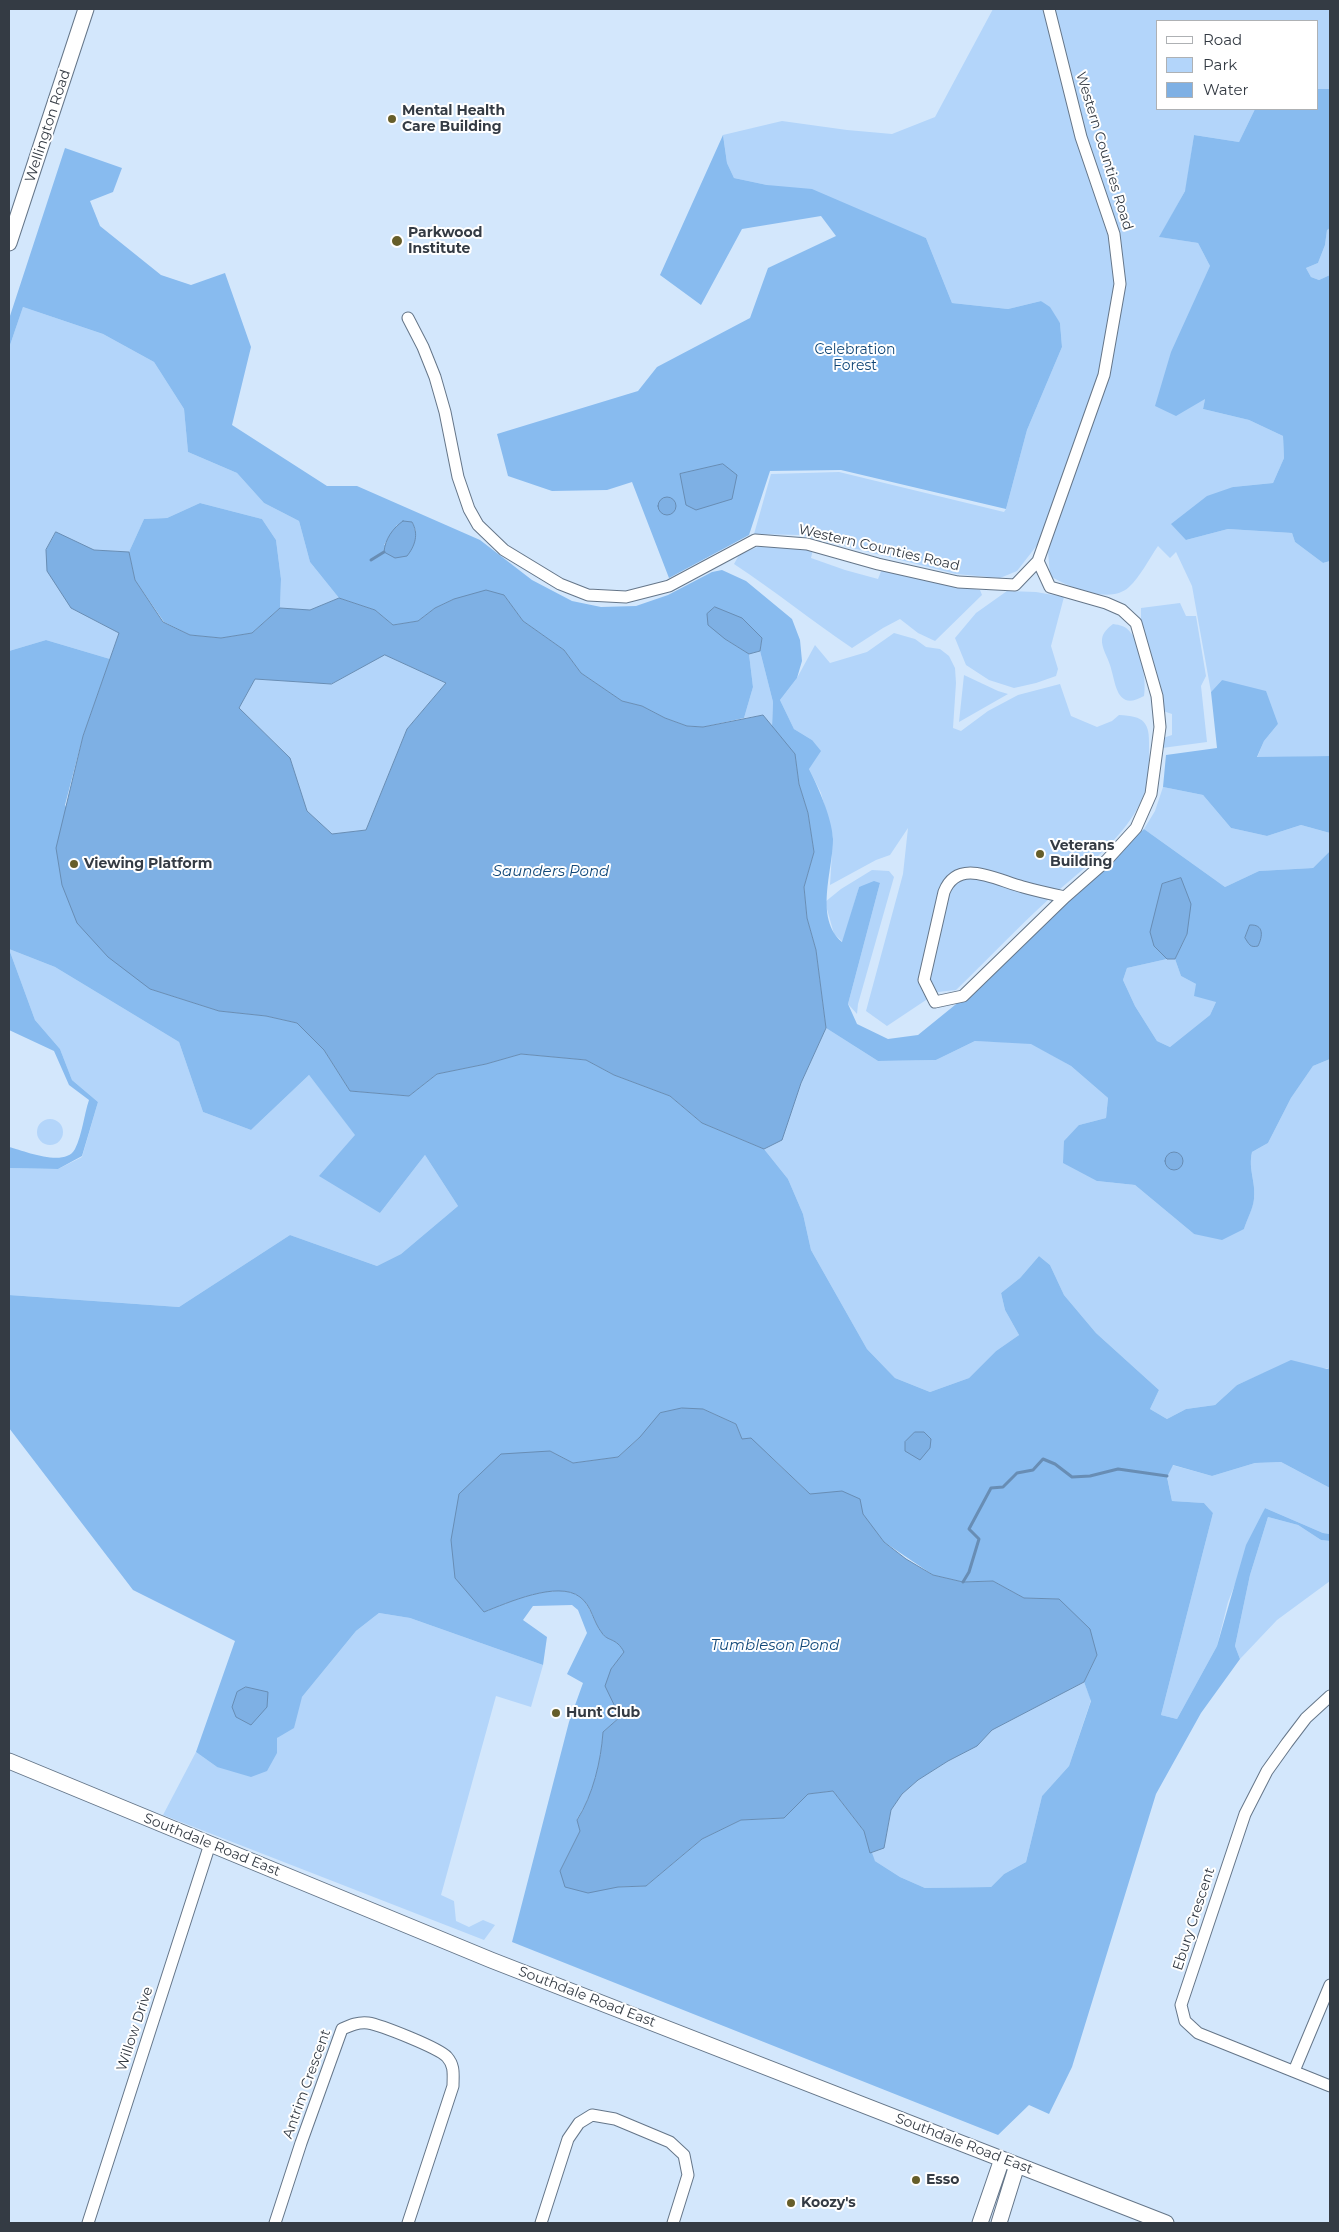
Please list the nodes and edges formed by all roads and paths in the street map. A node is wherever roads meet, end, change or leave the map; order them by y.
1 (86, 9) edge
2 (1049, 9) edge
3 (9, 243) edge
4 (408, 318) dead end
5 (1038, 561) junction
6 (1065, 897) junction
7 (1330, 1696) edge
8 (9, 1764) edge
9 (210, 1844) junction
10 (1330, 1985) edge
11 (1294, 2071) junction
12 (1330, 2086) edge
13 (1002, 2159) junction
14 (1017, 2165) junction
15 (88, 2223) edge
16 (275, 2223) edge
17 (408, 2223) edge
18 (541, 2223) edge
19 (673, 2223) edge
20 (980, 2223) edge
21 (999, 2223) edge
22 (1166, 2223) edge

1 - 3 main road, Wellington Road
2 - 5 street, Western Counties Road
4 - 5 street, Western Counties Road
5 - 6 street
6 - 6 street
7 - 11 street, Ebury Crescent
8 - 9 main road, Southdale Road East
9 - 13 main road, Southdale Road East
9 - 15 street, Willow Drive
10 - 11 street
11 - 12 street, Ebury Crescent
13 - 14 main road, Southdale Road East
13 - 20 main road
14 - 21 main road
14 - 22 main road, Southdale Road East
16 - 17 street, Antrim Crescent
18 - 19 street

